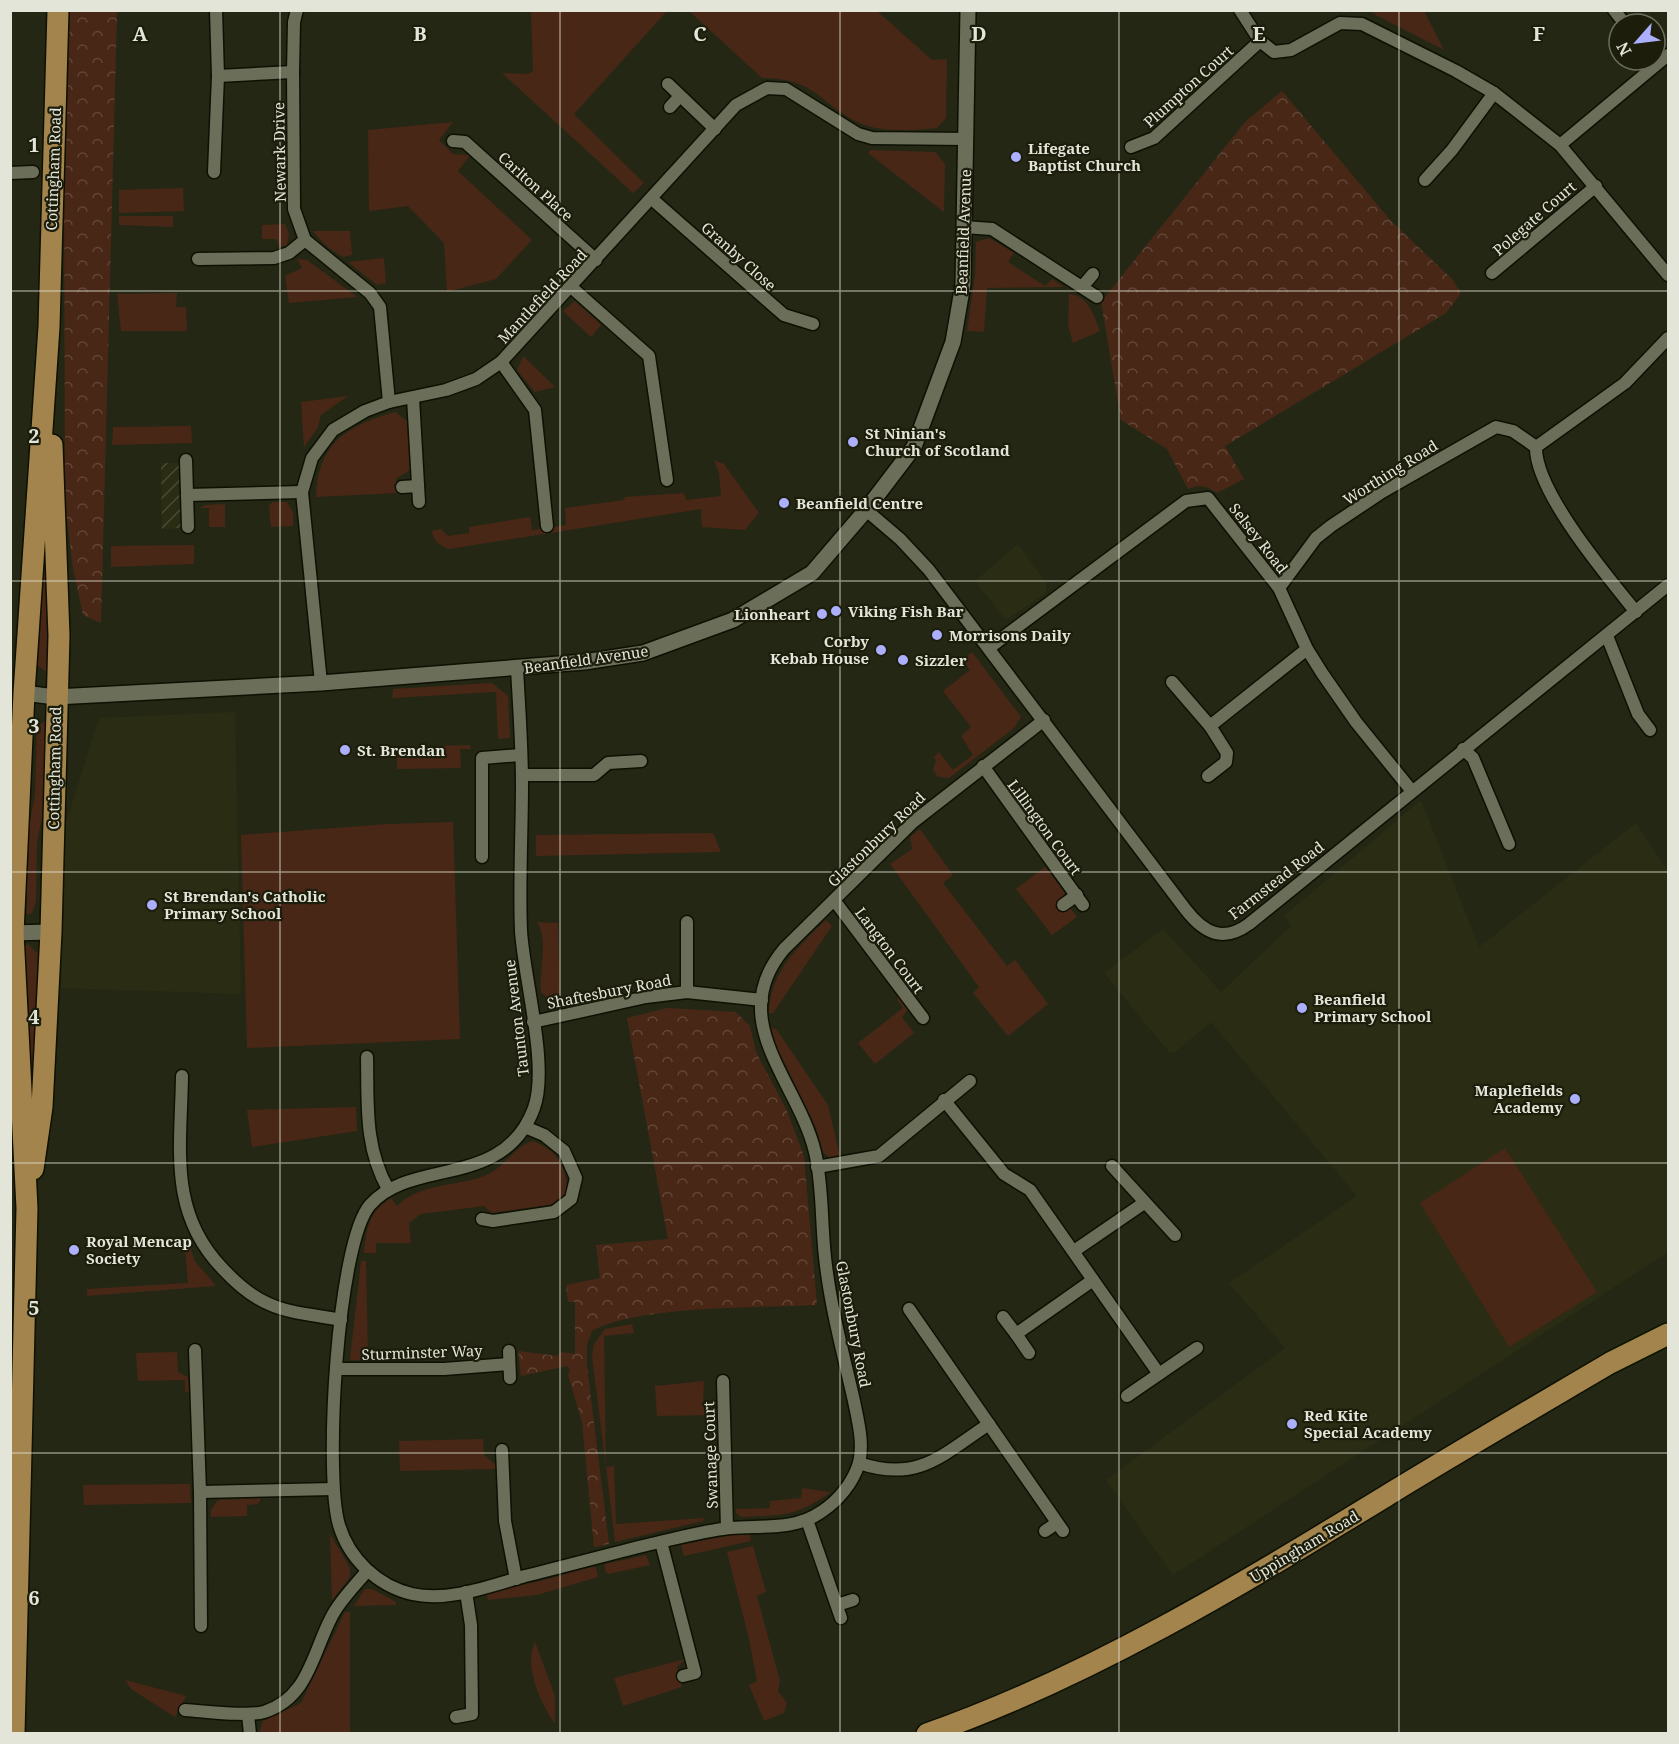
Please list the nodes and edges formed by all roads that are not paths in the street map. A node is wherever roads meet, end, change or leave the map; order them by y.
1 (58, 10) edge
2 (216, 10) edge
3 (297, 10) edge
4 (968, 10) edge
5 (1240, 10) edge
6 (1260, 41) junction
7 (293, 72) junction
8 (1644, 72) edge
9 (218, 76) junction
10 (668, 84) dead end
11 (1494, 93) junction
12 (680, 96) junction
13 (670, 107) dead end
14 (715, 129) junction
15 (967, 139) junction
16 (453, 141) dead end
17 (1560, 145) junction
18 (1131, 147) dead end
19 (33, 172) dead end
20 (214, 172) dead end
21 (10, 173) edge
22 (1425, 180) dead end
23 (1596, 186) junction
24 (652, 199) junction
25 (964, 227) junction
26 (305, 240) junction
27 (198, 259) dead end
28 (596, 260) junction
29 (1492, 273) dead end
30 (1093, 274) dead end
31 (1668, 275) edge
32 (570, 286) junction
33 (1082, 287) junction
34 (1097, 297) dead end
35 (813, 324) dead end
36 (49, 327) junction
37 (1668, 338) edge
38 (501, 362) junction
39 (413, 398) junction
40 (389, 402) junction
41 (1536, 447) junction
42 (186, 460) dead end
43 (667, 480) dead end
44 (418, 486) junction
45 (402, 487) dead end
46 (302, 492) junction
47 (187, 495) junction
48 (419, 502) dead end
49 (866, 510) junction
50 (188, 526) dead end
51 (547, 526) dead end
52 (1668, 585) edge
53 (1279, 588) junction
54 (1636, 612) junction
55 (1607, 636) junction
56 (989, 648) junction
57 (1307, 649) junction
58 (517, 668) junction
59 (1172, 681) dead end
60 (321, 683) junction
61 (24, 693) junction
62 (56, 697) junction
63 (1044, 720) junction
64 (1210, 726) junction
65 (1650, 730) dead end
66 (1463, 749) junction
67 (521, 755) junction
68 (641, 761) dead end
69 (983, 766) junction
70 (522, 775) junction
71 (1208, 776) dead end
72 (1411, 790) junction
73 (1509, 844) dead end
74 (482, 857) dead end
75 (834, 900) junction
76 (1063, 905) dead end
77 (687, 922) dead end
78 (51, 932) junction
79 (12, 933) edge
80 (687, 992) junction
81 (762, 1000) junction
82 (923, 1018) dead end
83 (533, 1022) junction
84 (367, 1057) dead end
85 (182, 1076) dead end
86 (970, 1081) dead end
87 (944, 1100) junction
88 (525, 1127) junction
89 (1112, 1166) dead end
90 (818, 1167) junction
91 (388, 1189) junction
92 (1144, 1203) junction
93 (27, 1208) junction
94 (482, 1219) dead end
95 (1174, 1235) dead end
96 (1074, 1251) junction
97 (1093, 1280) junction
98 (1003, 1317) dead end
99 (341, 1320) junction
100 (905, 1327) dead end
101 (1016, 1334) junction
102 (1668, 1334) edge
103 (1197, 1348) dead end
104 (195, 1350) dead end
105 (1029, 1353) dead end
106 (336, 1369) junction
107 (1159, 1374) junction
108 (510, 1378) dead end
109 (723, 1381) dead end
110 (1127, 1396) dead end
111 (989, 1424) junction
112 (502, 1450) dead end
113 (859, 1463) junction
114 (333, 1489) junction
115 (200, 1492) junction
116 (807, 1520) junction
117 (727, 1528) junction
118 (1045, 1531) dead end
119 (661, 1542) junction
120 (367, 1571) junction
121 (516, 1579) junction
122 (466, 1592) junction
123 (853, 1600) dead end
124 (837, 1605) junction
125 (841, 1618) dead end
126 (201, 1626) dead end
127 (683, 1676) dead end
128 (185, 1710) dead end
129 (248, 1714) junction
130 (456, 1717) dead end
131 (14, 1734) edge
132 (250, 1734) edge
133 (927, 1734) edge

1 - 36 highway, Cottingham Road
2 - 9 street
3 - 7 street, Newark Drive
4 - 15 street, Beanfield Avenue
5 - 6 street
6 - 11 street
6 - 18 street, Plumpton Court
7 - 9 street
7 - 26 street, Newark Drive
8 - 17 street
9 - 20 street
10 - 12 street
11 - 17 street
11 - 22 street
12 - 13 street
12 - 14 street
14 - 15 street, Mantlefield Road
14 - 24 street, Mantlefield Road
15 - 25 street, Beanfield Avenue
16 - 28 street, Carlton Place
17 - 23 street
19 - 21 street
23 - 29 street, Polegate Court
23 - 31 street
24 - 28 street, Mantlefield Road
24 - 35 street, Granby Close
25 - 33 street
25 - 49 street, Beanfield Avenue
26 - 27 street
26 - 40 street
28 - 32 street, Mantlefield Road
30 - 33 street
32 - 38 street, Mantlefield Road
32 - 43 street
33 - 34 street
36 - 61 highway, Cottingham Road
36 - 62 highway, Cottingham Road
37 - 41 street
38 - 39 street, Mantlefield Road
38 - 51 street
39 - 40 street, Mantlefield Road
39 - 44 street
40 - 46 street, Mantlefield Road
41 - 53 street, Worthing Road
41 - 54 street
42 - 47 street
44 - 45 street
44 - 48 street
46 - 47 street
46 - 60 street, Mantlefield Road
47 - 50 street
49 - 56 street, Farmstead Road
49 - 58 street, Beanfield Avenue
52 - 54 street, Farmstead Road
53 - 56 street, Selsey Road
53 - 57 street, Selsey Road
54 - 55 street, Farmstead Road
55 - 65 street
55 - 66 street, Farmstead Road
56 - 63 street, Farmstead Road
57 - 64 street
57 - 72 street, Selsey Road
58 - 60 street, Beanfield Avenue
58 - 67 street, Taunton Avenue
59 - 64 street
60 - 62 street, Beanfield Avenue
61 - 62 street, Beanfield Avenue
61 - 79 highway, Cottingham Road
62 - 78 highway, Cottingham Road
63 - 69 street, Glastonbury Road
63 - 72 street, Farmstead Road
64 - 71 street
66 - 72 street, Farmstead Road
66 - 73 street
67 - 70 street, Taunton Avenue
67 - 74 street
68 - 70 street
69 - 75 street, Glastonbury Road
69 - 76 street, Lillington Court
70 - 83 street, Taunton Avenue
75 - 81 street, Glastonbury Road
75 - 82 street, Langton Court
77 - 80 street
78 - 79 street
78 - 93 highway, Cottingham Road
79 - 93 highway, Cottingham Road
80 - 81 street, Shaftesbury Road
80 - 83 street, Shaftesbury Road
81 - 90 street, Glastonbury Road
83 - 88 street, Taunton Avenue
84 - 91 street
85 - 99 street
86 - 87 street
87 - 90 street
87 - 96 street
88 - 91 street, Taunton Avenue
88 - 94 street
89 - 92 street
90 - 113 street, Glastonbury Road
91 - 99 street
92 - 95 street
92 - 96 street
93 - 131 highway, Cottingham Road
96 - 97 street
97 - 101 street
97 - 107 street
98 - 101 street
99 - 106 street
100 - 111 street
101 - 105 street
102 - 133 highway, Uppingham Road
103 - 107 street
104 - 115 street
106 - 108 street, Sturminster Way
106 - 114 street
107 - 110 street
109 - 117 street, Swanage Court
111 - 113 street
111 - 118 street
112 - 121 street
113 - 116 street, Glastonbury Road
114 - 115 street
114 - 120 street
115 - 126 street
116 - 117 street, Glastonbury Road
116 - 124 street
117 - 119 street, Glastonbury Road
119 - 121 street, Glastonbury Road
119 - 127 street
120 - 122 street, Glastonbury Road
120 - 129 street
121 - 122 street, Glastonbury Road
122 - 130 street
123 - 124 street
124 - 125 street
128 - 129 street
129 - 132 street

